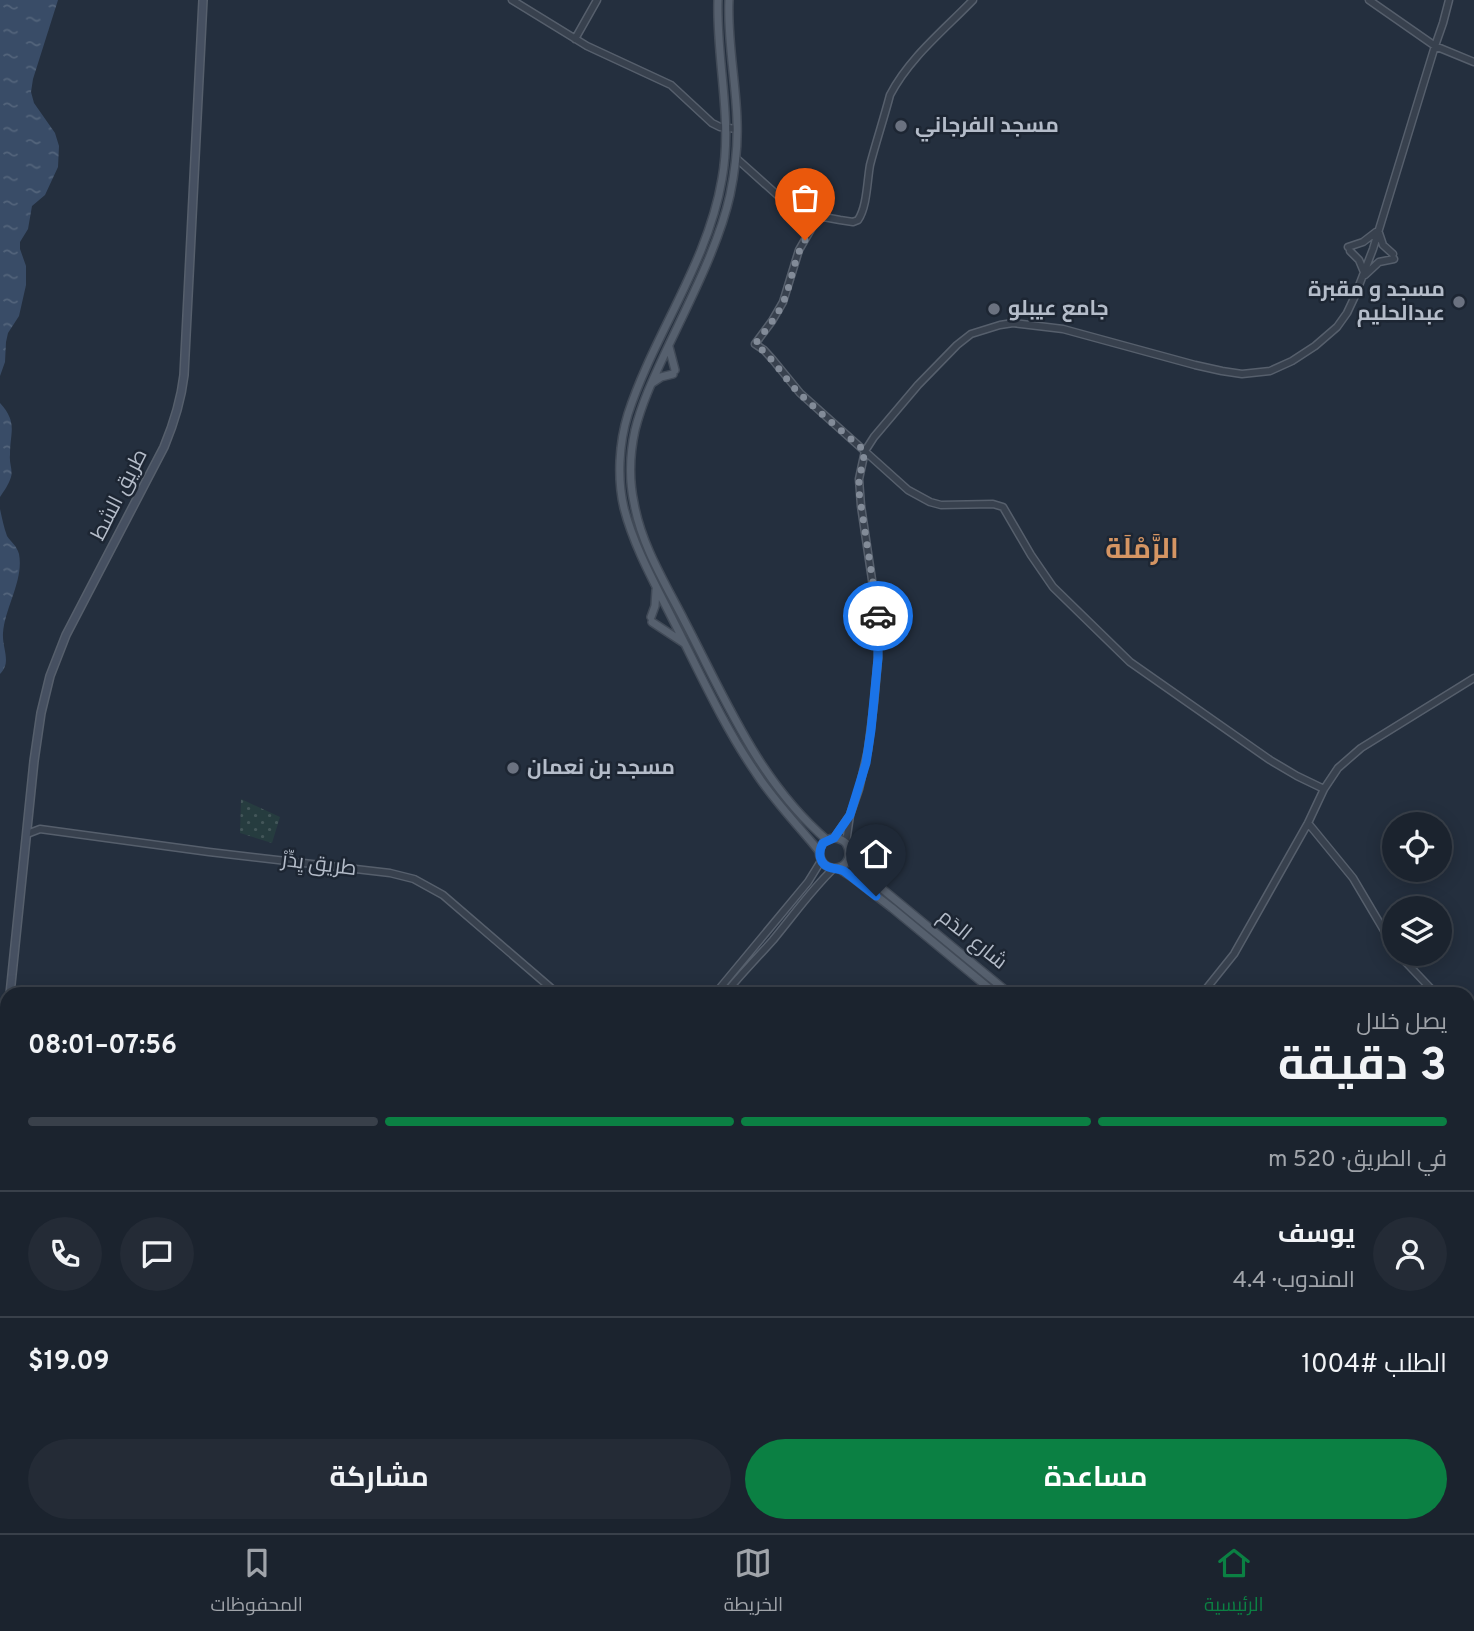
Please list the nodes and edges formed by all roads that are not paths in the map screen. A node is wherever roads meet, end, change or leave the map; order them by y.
1 (203, 0) edge
2 (512, 0) edge
3 (597, 0) edge
4 (718, 0) edge
5 (729, 0) edge
6 (973, 0) edge
7 (1369, 0) edge
8 (1449, 0) edge
9 (575, 39) junction
10 (1435, 46) junction
11 (1474, 62) edge
12 (727, 129) junction
13 (737, 129) junction
14 (736, 158) junction
15 (818, 217) junction
16 (1378, 230) junction
17 (1363, 276) junction
18 (668, 345) junction
19 (651, 383) junction
20 (865, 451) junction
21 (656, 586) junction
22 (684, 643) junction
23 (1474, 678) edge
24 (1324, 789) junction
25 (850, 815) junction
26 (28, 820) junction
27 (1308, 823) junction
28 (40, 829) junction
29 (27, 834) junction
30 (830, 839) junction
31 (846, 843) junction
32 (819, 851) junction
33 (849, 858) junction
34 (821, 861) junction
35 (836, 868) junction
36 (1382, 927) edge
37 (1409, 966) edge
38 (11, 987) edge
39 (550, 987) edge
40 (721, 987) edge
41 (731, 987) edge
42 (988, 987) edge
43 (1001, 987) edge
44 (1208, 987) edge
45 (1429, 987) edge

1 - 26 main road, طريق الشط
2 - 9 street
3 - 9 street
4 - 12 main road
5 - 13 main road
6 - 15 street
7 - 10 street
8 - 10 street
9 - 12 street
10 - 11 street
10 - 16 street
12 - 13 street
12 - 21 main road
13 - 14 main road
14 - 15 street
14 - 18 main road
15 - 20 street
16 - 17 street
16 - 17 street
16 - 17 street
17 - 20 street
18 - 19 main road
18 - 19 main road
19 - 30 main road
20 - 24 street
20 - 25 street
21 - 22 main road
21 - 22 main road
22 - 32 main road
23 - 24 street
24 - 27 street
25 - 30 street
25 - 31 street
26 - 28 street, طريق يِدِّرْ
26 - 29 main road, طريق الشط
27 - 36 street
27 - 44 street
28 - 29 street, طريق يِدِّرْ
28 - 39 street, طريق يِدِّرْ
29 - 38 main road, طريق الشط
30 - 31 main road
30 - 32 main road
31 - 33 main road
32 - 34 main road
33 - 35 main road
33 - 43 main road, شارع الدَم
34 - 35 main road
34 - 40 street
35 - 41 street
35 - 42 main road, شارع الدَم
37 - 45 street

